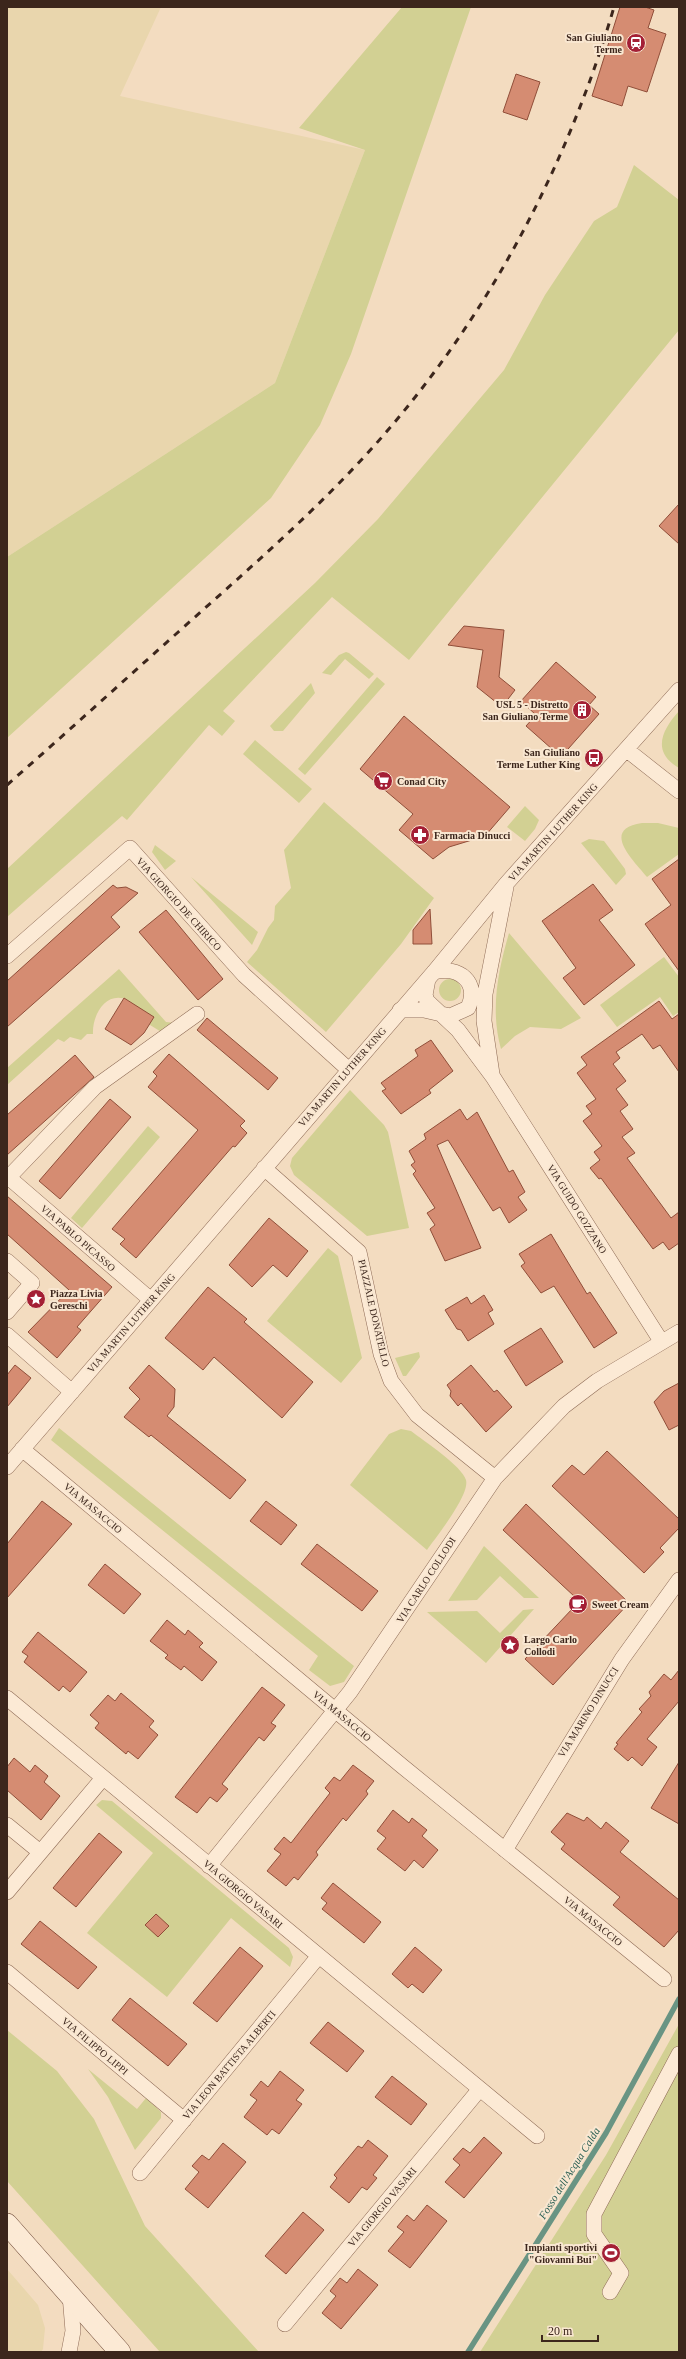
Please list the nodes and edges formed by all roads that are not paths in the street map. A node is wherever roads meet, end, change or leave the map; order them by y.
1 (679, 690) edge
2 (627, 750) junction
3 (679, 790) edge
4 (506, 884) junction
5 (7, 956) edge
6 (431, 976) junction
7 (471, 998) junction
8 (400, 1010) junction
9 (439, 1013) junction
10 (197, 1014) dead end
11 (484, 1021) junction
12 (349, 1070) junction
13 (493, 1077) junction
14 (264, 1168) junction
15 (8, 1177) edge
16 (7, 1261) edge
17 (150, 1300) junction
18 (7, 1312) edge
19 (679, 1332) edge
20 (7, 1335) edge
21 (660, 1341) junction
22 (72, 1392) junction
23 (22, 1449) junction
24 (7, 1466) edge
25 (495, 1478) junction
26 (679, 1580) edge
27 (7, 1698) edge
28 (336, 1710) junction
29 (103, 1778) junction
30 (7, 1825) edge
31 (506, 1850) junction
32 (40, 1852) junction
33 (209, 1866) junction
34 (7, 1892) edge
35 (318, 1957) junction
36 (7, 1972) edge
37 (664, 1979) dead end
38 (679, 2054) edge
39 (479, 2090) junction
40 (184, 2120) junction
41 (536, 2136) dead end
42 (140, 2173) dead end
43 (7, 2224) edge
44 (610, 2292) dead end
45 (70, 2295) junction
46 (285, 2324) dead end
47 (69, 2352) edge
48 (120, 2352) edge

1 - 2 street, VIA MARTIN LUTHER KING
2 - 3 street
2 - 4 street, VIA MARTIN LUTHER KING
4 - 6 street, VIA MARTIN LUTHER KING
4 - 11 street, VIA GUIDO GOZZANO
5 - 12 street, VIA GIORGIO DE CHIRICO
6 - 7 street, VIA GUIDO GOZZANO
6 - 8 street, VIA MARTIN LUTHER KING
6 - 9 street, VIA GUIDO GOZZANO
7 - 9 street
7 - 11 street, VIA GUIDO GOZZANO
8 - 9 street
8 - 12 street, VIA MARTIN LUTHER KING
9 - 13 street, VIA GUIDO GOZZANO
10 - 15 street
11 - 13 street, VIA GUIDO GOZZANO
12 - 14 street, VIA MARTIN LUTHER KING
13 - 21 street, VIA GUIDO GOZZANO
14 - 17 street, VIA MARTIN LUTHER KING
14 - 25 street, PIAZZALE DONATELLO
15 - 17 street, VIA PABLO PICASSO
16 - 18 street
17 - 22 street, VIA MARTIN LUTHER KING
19 - 21 street, VIA CARLO COLLODI
20 - 22 street
21 - 25 street, VIA CARLO COLLODI
22 - 23 street, VIA MARTIN LUTHER KING
23 - 24 street, VIA MARTIN LUTHER KING
23 - 28 street, VIA MASACCIO
25 - 28 street, VIA CARLO COLLODI
26 - 31 street, VIA MARINO DINUCCI
27 - 29 street, VIA GIORGIO VASARI
28 - 31 street, VIA MASACCIO
28 - 33 street, VIA CARLO COLLODI
29 - 32 street
29 - 33 street, VIA GIORGIO VASARI
30 - 32 street
31 - 37 street, VIA MASACCIO
32 - 34 street
33 - 35 street, VIA GIORGIO VASARI
35 - 39 street, VIA GIORGIO VASARI
35 - 40 street, VIA LEON BATTISTA ALBERTI
36 - 40 street, VIA FILIPPO LIPPI
38 - 44 street
39 - 41 street, VIA GIORGIO VASARI
39 - 46 street, VIA GIORGIO VASARI
40 - 42 street, VIA LEON BATTISTA ALBERTI
43 - 45 street
45 - 47 street
45 - 48 street

